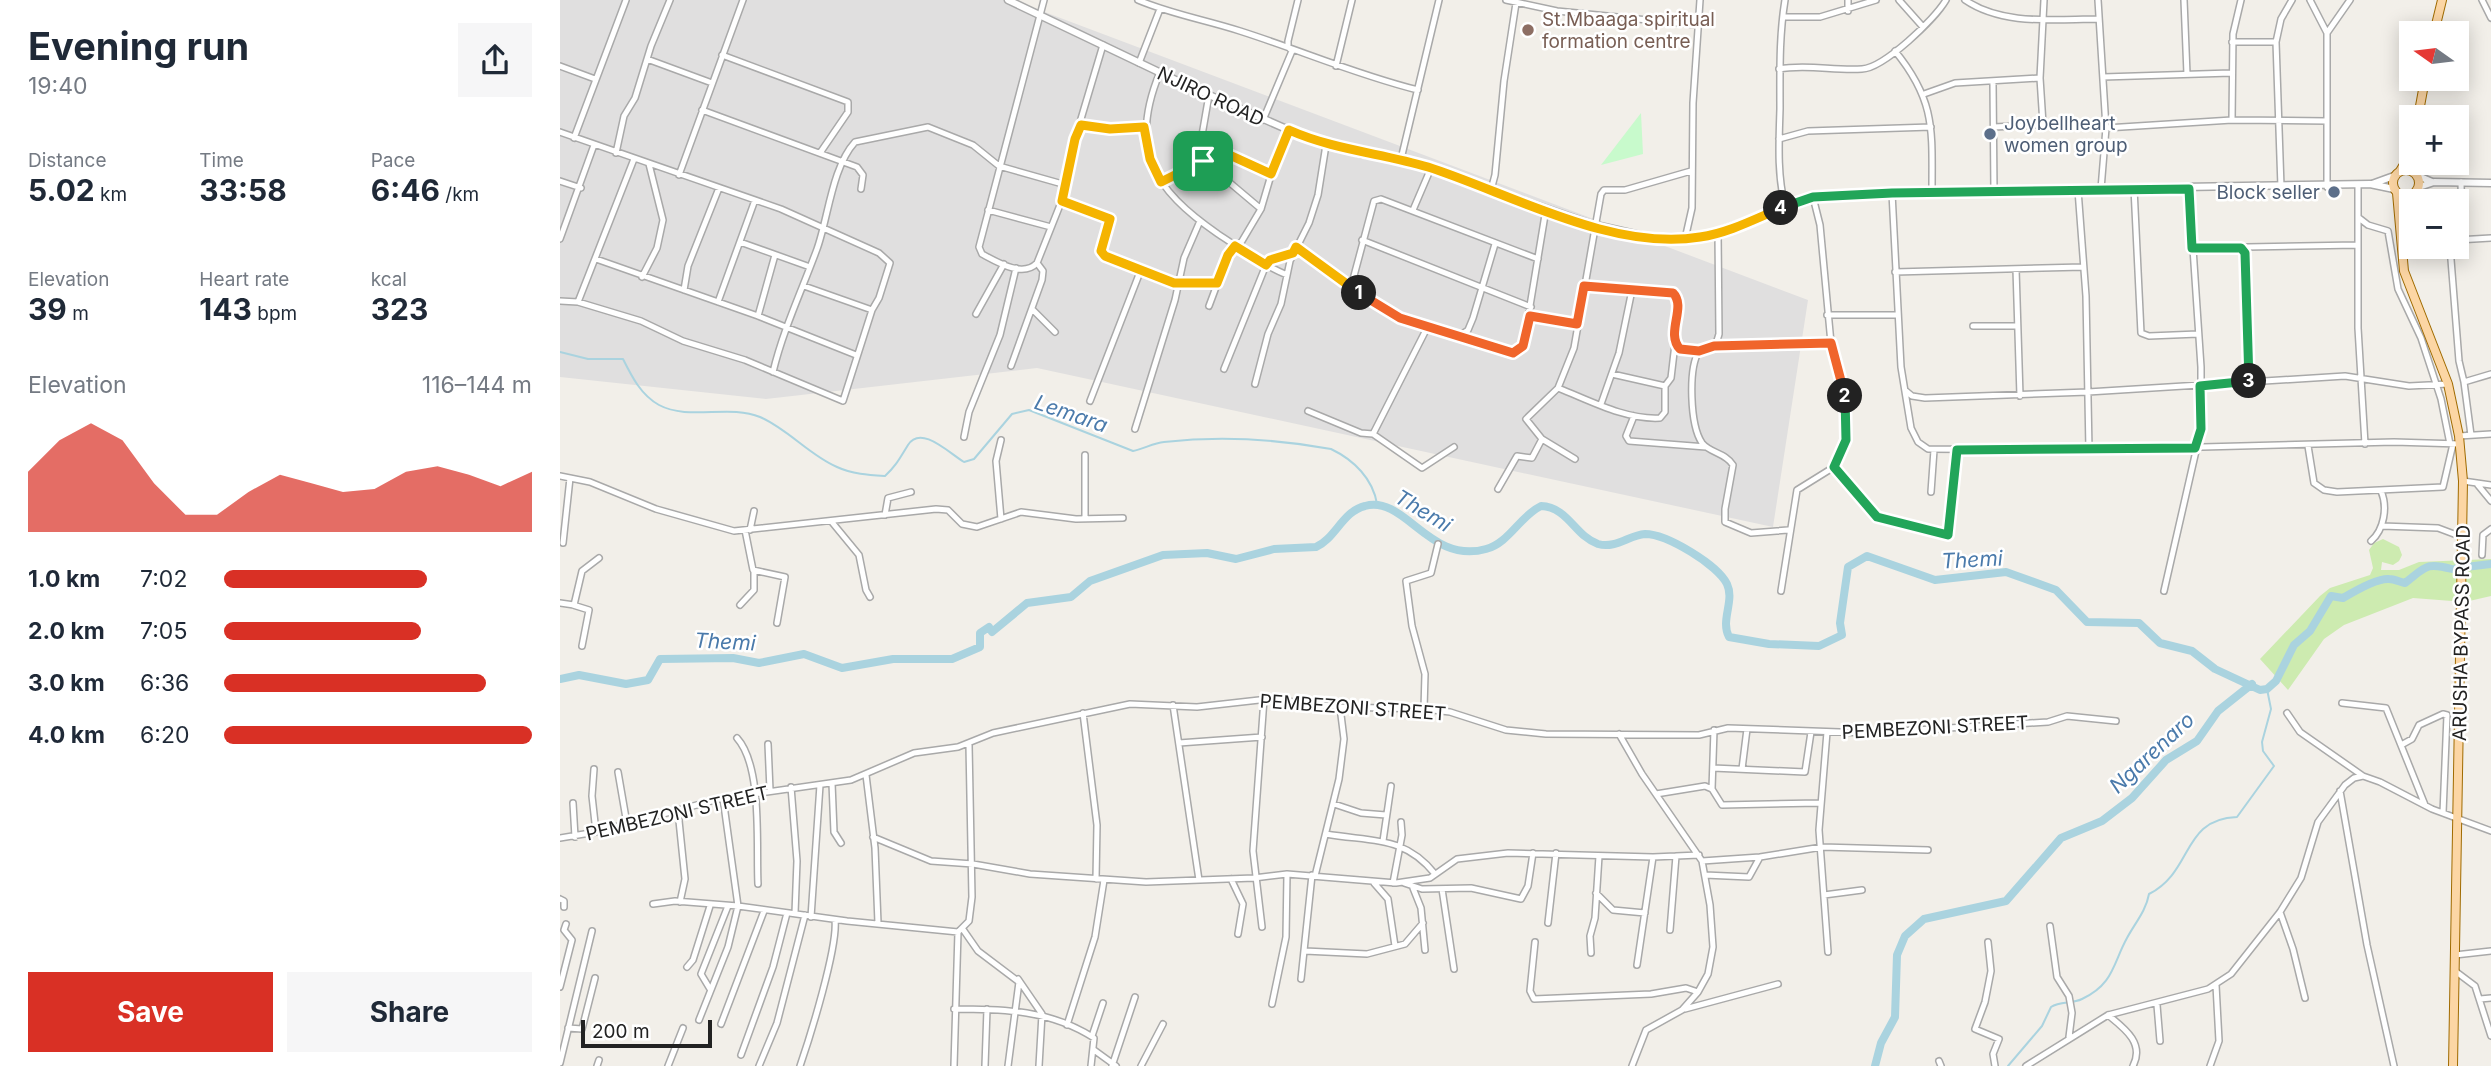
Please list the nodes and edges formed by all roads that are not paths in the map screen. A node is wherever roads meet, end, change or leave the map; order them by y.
1 (626, 0) edge
2 (670, 0) edge
3 (743, 0) edge
4 (1008, 0) edge
5 (1044, 0) edge
6 (1138, 0) edge
7 (1298, 0) edge
8 (1352, 0) edge
9 (1438, 0) edge
10 (1506, 0) edge
11 (1700, 0) edge
12 (1785, 0) edge
13 (1848, 0) edge
14 (1876, 0) edge
15 (1899, 0) edge
16 (1946, 0) edge
17 (1965, 0) edge
18 (2044, 0) edge
19 (2098, 0) edge
20 (2184, 0) edge
21 (2241, 0) edge
22 (2292, 0) edge
23 (2310, 0) edge
24 (2350, 0) edge
25 (2442, 0) edge
26 (2482, 0) edge
27 (1516, 3) junction
28 (1975, 3) edge
29 (1160, 9) junction
30 (1848, 11) junction
31 (1040, 15) junction
32 (1783, 17) junction
33 (2491, 18) edge
34 (2043, 19) junction
35 (2099, 19) junction
36 (2437, 21) edge
37 (1698, 26) junction
38 (1923, 27) junction
39 (2327, 33) junction
40 (2232, 42) junction
41 (2276, 42) junction
42 (1103, 46) junction
43 (1292, 51) junction
44 (1895, 51) junction
45 (722, 55) junction
46 (647, 59) junction
47 (1139, 63) junction
48 (560, 66) edge
49 (1336, 66) junction
50 (1779, 69) junction
51 (1160, 72) junction
52 (2231, 73) junction
53 (2188, 74) junction
54 (2103, 77) junction
55 (2040, 78) junction
56 (595, 79) junction
57 (712, 83) junction
58 (1993, 83) junction
59 (1419, 90) junction
60 (1924, 94) junction
61 (1209, 95) junction
62 (702, 110) junction
63 (1263, 120) junction
64 (2232, 120) junction
65 (2279, 120) junction
66 (2327, 121) junction
67 (2043, 124) junction
68 (1081, 125) junction
69 (1144, 127) junction
70 (1931, 127) junction
71 (1994, 127) junction
72 (2105, 128) junction
73 (1289, 130) junction
74 (560, 132) edge
75 (574, 138) junction
76 (1201, 138) junction
77 (1779, 139) junction
78 (594, 145) junction
79 (1326, 145) junction
80 (616, 153) junction
81 (820, 153) junction
82 (634, 159) junction
83 (1401, 159) junction
84 (1203, 161) junction
85 (844, 162) junction
86 (649, 164) junction
87 (999, 166) junction
88 (1431, 168) junction
89 (2399, 170) edge
90 (1691, 171) junction
91 (2397, 173) junction
92 (1271, 174) junction
93 (679, 175) junction
94 (2417, 175) edge
95 (2423, 175) edge
96 (560, 181) edge
97 (1161, 182) junction
98 (2461, 182) junction
99 (2434, 183) junction
100 (2491, 183) edge
101 (2371, 184) junction
102 (1066, 185) junction
103 (2358, 186) junction
104 (2281, 187) junction
105 (2328, 187) junction
106 (2419, 187) joint
107 (581, 188) junction
108 (719, 188) junction
109 (2134, 188) junction
110 (861, 189) dead end
111 (2101, 189) junction
112 (2189, 189) junction
113 (2461, 189) edge
114 (1491, 190) junction
115 (2078, 190) junction
116 (1933, 191) junction
117 (2396, 191) junction
118 (1994, 192) junction
119 (2399, 192) edge
120 (1892, 193) junction
121 (1813, 197) junction
122 (755, 200) junction
123 (1062, 201) junction
124 (1785, 206) junction
125 (1261, 209) junction
126 (1546, 209) junction
127 (988, 210) junction
128 (1413, 210) junction
129 (2399, 211) edge
130 (2359, 218) junction
131 (1200, 221) junction
132 (1594, 225) junction
133 (1051, 227) junction
134 (823, 229) junction
135 (1718, 233) junction
136 (2491, 238) edge
137 (560, 239) edge
138 (1685, 239) junction
139 (2469, 239) edge
140 (1362, 240) junction
141 (740, 242) junction
142 (1495, 244) junction
143 (2357, 245) junction
144 (1235, 246) junction
145 (2192, 248) junction
146 (2241, 248) junction
147 (1295, 250) junction
148 (775, 255) junction
149 (1538, 259) junction
150 (2403, 259) edge
151 (2451, 259) edge
152 (596, 260) junction
153 (1037, 262) junction
154 (1004, 264) junction
155 (1266, 265) junction
156 (810, 267) junction
157 (2083, 267) junction
158 (1016, 268) junction
159 (2016, 269) junction
160 (1140, 272) junction
161 (1895, 272) junction
162 (1287, 275) junction
163 (642, 277) junction
164 (1178, 283) junction
165 (1217, 283) junction
166 (804, 286) junction
167 (1584, 286) junction
168 (1351, 287) junction
169 (1483, 287) junction
170 (684, 289) junction
171 (1632, 290) junction
172 (560, 301) edge
173 (578, 302) junction
174 (718, 302) junction
175 (1209, 306) dead end
176 (1531, 307) junction
177 (1032, 309) junction
178 (872, 310) junction
179 (976, 314) dead end
180 (1827, 314) junction
181 (1897, 315) junction
182 (758, 316) junction
183 (1530, 316) junction
184 (1577, 324) junction
185 (1428, 326) junction
186 (1973, 326) dead end
187 (2016, 326) junction
188 (787, 328) junction
189 (1055, 332) dead end
190 (2198, 334) junction
191 (1460, 336) junction
192 (1831, 343) junction
193 (1675, 344) junction
194 (1714, 346) junction
195 (1699, 351) junction
196 (856, 355) junction
197 (1011, 366) dead end
198 (1224, 369) dead end
199 (773, 372) junction
200 (1612, 373) junction
201 (2491, 374) edge
202 (2360, 376) junction
203 (2249, 382) junction
204 (2464, 382) junction
205 (1255, 384) dead end
206 (2448, 384) junction
207 (2436, 385) junction
208 (1665, 386) junction
209 (2200, 386) junction
210 (1558, 388) junction
211 (1904, 388) junction
212 (2088, 392) junction
213 (2020, 396) junction
214 (1090, 401) dead end
215 (1601, 404) junction
216 (1308, 411) dead end
217 (1634, 416) junction
218 (1135, 429) dead end
219 (1373, 433) junction
220 (2471, 435) junction
221 (2491, 435) edge
222 (964, 437) dead end
223 (1542, 439) junction
224 (1001, 440) dead end
225 (2456, 442) junction
226 (2365, 444) junction
227 (2308, 446) junction
228 (1454, 447) dead end
229 (1706, 447) junction
230 (2195, 448) junction
231 (1934, 450) junction
232 (1957, 450) junction
233 (2089, 450) junction
234 (1085, 455) dead end
235 (1575, 459) dead end
236 (1834, 467) junction
237 (560, 476) edge
238 (570, 478) junction
239 (2463, 481) junction
240 (2477, 484) junction
241 (2491, 485) edge
242 (1498, 489) dead end
243 (2381, 491) junction
244 (911, 492) dead end
245 (1931, 492) dead end
246 (2491, 501) edge
247 (754, 511) dead end
248 (885, 514) junction
249 (1002, 519) junction
250 (1085, 519) junction
251 (1123, 519) dead end
252 (831, 521) junction
253 (2382, 526) junction
254 (2491, 529) edge
255 (748, 530) junction
256 (1788, 530) junction
257 (2462, 537) junction
258 (2371, 541) dead end
259 (563, 542) dead end
260 (1438, 544) dead end
261 (2482, 555) dead end
262 (599, 558) dead end
263 (754, 571) junction
264 (1781, 591) dead end
265 (2164, 591) dead end
266 (870, 597) dead end
267 (560, 603) edge
268 (573, 605) junction
269 (740, 605) dead end
270 (777, 623) dead end
271 (582, 646) dead end
272 (1264, 699) junction
273 (2342, 703) dead end
274 (1173, 705) junction
275 (1340, 707) junction
276 (1424, 709) junction
277 (1083, 713) junction
278 (2287, 713) dead end
279 (2116, 721) dead end
280 (1747, 729) junction
281 (1714, 730) junction
282 (1811, 732) junction
283 (1827, 732) junction
284 (1619, 734) junction
285 (1262, 737) junction
286 (737, 738) dead end
287 (1179, 743) junction
288 (768, 744) dead end
289 (2403, 744) junction
290 (969, 745) junction
291 (1713, 768) junction
292 (594, 769) dead end
293 (1742, 769) junction
294 (618, 772) dead end
295 (866, 775) junction
296 (2362, 776) junction
297 (832, 783) junction
298 (820, 785) junction
299 (1391, 786) dead end
300 (791, 787) junction
301 (1712, 789) junction
302 (769, 790) junction
303 (2340, 791) junction
304 (754, 793) junction
305 (1656, 794) junction
306 (723, 798) junction
307 (573, 803) dead end
308 (1819, 803) junction
309 (1334, 804) junction
310 (2425, 805) junction
311 (678, 811) junction
312 (2442, 813) junction
313 (1386, 815) junction
314 (2460, 820) junction
315 (1401, 822) dead end
316 (627, 824) junction
317 (2491, 831) edge
318 (596, 832) junction
319 (1326, 834) junction
320 (575, 836) junction
321 (873, 836) junction
322 (560, 838) edge
323 (1383, 841) junction
324 (841, 843) dead end
325 (1400, 845) junction
326 (1822, 847) junction
327 (1928, 850) dead end
328 (1533, 853) junction
329 (1556, 853) junction
330 (1599, 856) junction
331 (1676, 856) junction
332 (1653, 857) junction
333 (1760, 857) junction
334 (1700, 858) junction
335 (973, 864) junction
336 (1287, 874) junction
337 (1435, 874) junction
338 (1705, 875) junction
339 (1314, 876) junction
340 (1254, 878) junction
341 (1231, 879) junction
342 (1096, 880) junction
343 (1104, 880) junction
344 (1199, 880) junction
345 (1374, 883) junction
346 (1394, 883) junction
347 (1404, 883) junction
348 (758, 884) dead end
349 (1413, 888) junction
350 (1442, 889) junction
351 (1862, 890) dead end
352 (1596, 892) junction
353 (1825, 895) junction
354 (560, 899) edge
355 (680, 902) junction
356 (653, 904) dead end
357 (710, 905) junction
358 (738, 905) junction
359 (728, 906) junction
360 (564, 907) dead end
361 (764, 911) junction
362 (2280, 912) junction
363 (791, 913) junction
364 (1644, 913) junction
365 (808, 916) junction
366 (835, 920) junction
367 (878, 923) junction
368 (1423, 923) junction
369 (1548, 923) dead end
370 (566, 924) dead end
371 (2049, 926) dead end
372 (1262, 927) dead end
373 (960, 930) junction
374 (1670, 930) dead end
375 (592, 931) dead end
376 (1238, 934) dead end
377 (1535, 942) dead end
378 (1988, 942) dead end
379 (1395, 946) junction
380 (1425, 950) dead end
381 (1305, 951) junction
382 (2491, 951) edge
383 (1828, 952) dead end
384 (1591, 953) dead end
385 (2455, 955) junction
386 (1637, 965) dead end
387 (687, 967) dead end
388 (1454, 970) dead end
389 (2455, 971) junction
390 (595, 978) dead end
391 (1018, 979) junction
392 (1301, 979) dead end
393 (1778, 984) dead end
394 (2216, 985) junction
395 (560, 987) edge
396 (710, 990) junction
397 (1698, 992) junction
398 (1135, 997) dead end
399 (2305, 998) dead end
400 (2491, 998) edge
401 (2480, 999) junction
402 (1103, 1003) dead end
403 (1272, 1004) dead end
404 (2157, 1004) junction
405 (954, 1009) junction
406 (987, 1009) junction
407 (1013, 1010) junction
408 (1682, 1010) junction
409 (1042, 1014) junction
410 (2108, 1015) junction
411 (699, 1020) dead end
412 (721, 1024) dead end
413 (1163, 1024) dead end
414 (1068, 1025) junction
415 (568, 1028) junction
416 (683, 1028) dead end
417 (1092, 1036) junction
418 (2069, 1037) junction
419 (2491, 1037) edge
420 (2160, 1041) dead end
421 (1094, 1050) junction
422 (561, 1052) edge
423 (741, 1055) dead end
424 (560, 1063) edge
425 (1114, 1065) edge
426 (668, 1066) edge
427 (759, 1066) edge
428 (800, 1066) edge
429 (954, 1066) edge
430 (985, 1066) edge
431 (1008, 1066) edge
432 (1039, 1066) edge
433 (1091, 1066) edge
434 (1141, 1066) edge
435 (1632, 1066) edge
436 (1995, 1066) edge
437 (2026, 1066) edge
438 (2133, 1066) edge
439 (2210, 1066) edge
440 (2394, 1066) edge
441 (2453, 1066) edge

1 - 56 street
2 - 46 street
3 - 45 street
4 - 31 street, NJIRO ROAD
5 - 31 street
6 - 29 street
7 - 43 street
8 - 49 street
9 - 59 street
10 - 27 street
11 - 37 street
12 - 32 street
13 - 30 street
14 - 30 street
15 - 38 street
16 - 38 street
17 - 28 street
18 - 34 street
19 - 35 street
20 - 53 street
21 - 40 street
22 - 41 street
23 - 39 street
24 - 39 street
25 - 36 main road
26 - 33 street
27 - 37 street
27 - 114 street
28 - 34 street
29 - 43 street
29 - 47 street
30 - 32 street
31 - 42 street, NJIRO ROAD
31 - 87 street
32 - 50 street
34 - 35 street
34 - 55 street
35 - 54 street
37 - 90 street
38 - 44 street
39 - 66 street
40 - 41 street
40 - 52 street
41 - 65 street
42 - 47 street, NJIRO ROAD
42 - 68 street
43 - 49 street
43 - 63 street
44 - 50 street
44 - 60 street
45 - 57 street
45 - 81 street
46 - 57 street
46 - 80 street
47 - 51 street, NJIRO ROAD
48 - 56 street
49 - 59 street
50 - 77 street
51 - 61 street, NJIRO ROAD
51 - 69 street
52 - 53 street
52 - 64 street
53 - 54 street
54 - 72 street
55 - 58 street
55 - 67 street
56 - 75 street
57 - 62 street
58 - 60 street
58 - 71 street
59 - 83 street
60 - 70 street
61 - 63 street, NJIRO ROAD
61 - 76 street
62 - 81 street
62 - 93 street
63 - 73 street, NJIRO ROAD
64 - 65 street
64 - 72 street
65 - 66 street
65 - 104 street
66 - 105 street
67 - 71 street
67 - 72 street
68 - 69 street
68 - 102 street
69 - 97 street
70 - 77 street
70 - 116 street
71 - 118 street
72 - 111 street
73 - 79 street, NJIRO ROAD
73 - 92 street
74 - 75 street
75 - 78 street
76 - 84 street
76 - 92 street
77 - 124 street
78 - 80 street
78 - 107 street
79 - 83 street, NJIRO ROAD
79 - 147 street
80 - 82 street
81 - 85 street
82 - 86 street
82 - 152 street
83 - 88 street, NJIRO ROAD
84 - 97 street
84 - 125 street
85 - 87 street
85 - 110 street
85 - 134 street
86 - 93 street
86 - 163 street
87 - 102 street
87 - 127 street
88 - 114 street, NJIRO ROAD
88 - 128 street
89 - 91 main road
90 - 132 street
90 - 138 street
91 - 101 street, NJIRO ROAD
91 - 117 main road, ARUSHA BYPASS ROAD
92 - 125 street
93 - 108 street
94 - 106 main road
95 - 99 street
96 - 107 street
97 - 131 street
98 - 99 street
98 - 100 street
98 - 113 street
99 - 106 street
101 - 103 street, NJIRO ROAD
101 - 117 street, NJIRO ROAD
102 - 123 street
103 - 105 street, NJIRO ROAD
103 - 130 street
104 - 105 street, NJIRO ROAD
104 - 112 street, NJIRO ROAD
107 - 137 street
108 - 122 street
108 - 170 street
109 - 111 street, NJIRO ROAD
109 - 112 street, NJIRO ROAD
109 - 190 street
111 - 115 street, NJIRO ROAD
112 - 145 street
114 - 126 street, NJIRO ROAD
115 - 118 street, NJIRO ROAD
115 - 157 street
116 - 118 street, NJIRO ROAD
116 - 120 street, NJIRO ROAD
117 - 119 main road
117 - 129 main road, ARUSHA BYPASS ROAD
120 - 121 street, NJIRO ROAD
120 - 161 street
121 - 124 street, NJIRO ROAD
121 - 180 street
122 - 134 street
122 - 141 street
123 - 133 street
123 - 160 street
124 - 135 street, NJIRO ROAD
125 - 144 street
126 - 132 street, NJIRO ROAD
126 - 149 street
127 - 133 street
127 - 154 street
128 - 140 street
128 - 142 street
130 - 143 street
130 - 207 street
131 - 144 street
131 - 164 street
132 - 138 street, NJIRO ROAD
132 - 167 street
133 - 153 street
134 - 156 street
134 - 178 street
135 - 138 street, NJIRO ROAD
135 - 194 street
136 - 139 street
140 - 168 street
140 - 169 street
141 - 148 street
141 - 174 street
142 - 149 street
142 - 169 street
143 - 146 street
143 - 202 street
144 - 155 street
144 - 165 street
145 - 146 street
145 - 190 street
146 - 203 street
147 - 155 street
147 - 162 street
147 - 168 street
148 - 156 street
148 - 182 street
149 - 176 street
150 - 206 main road, ARUSHA BYPASS ROAD
151 - 204 street
152 - 163 street
152 - 173 street
153 - 158 street
153 - 177 street
154 - 158 street
154 - 179 street
155 - 162 street
155 - 198 street
156 - 166 street
157 - 159 street
157 - 212 street
158 - 222 street
159 - 161 street
159 - 187 street
160 - 164 street
160 - 214 street
161 - 181 street
162 - 205 street
163 - 170 street
164 - 165 street
164 - 218 street
165 - 175 street
166 - 178 street
166 - 188 street
167 - 171 street
167 - 184 street
168 - 185 street
169 - 176 street
169 - 191 street
170 - 174 street
171 - 193 street
171 - 200 street
172 - 173 street
173 - 199 street
174 - 182 street
176 - 183 street
177 - 189 street
177 - 197 street
178 - 196 street
180 - 181 street
180 - 192 street
181 - 211 street
182 - 188 street
183 - 184 street
183 - 191 street
184 - 210 street
185 - 191 street
185 - 219 street
186 - 187 street
187 - 213 street
188 - 196 street
188 - 199 street
190 - 209 street
192 - 194 street
192 - 236 street
193 - 195 street
193 - 208 street
194 - 195 street
195 - 229 street
196 - 199 street
200 - 208 street
200 - 215 street
201 - 204 street
202 - 203 street
202 - 207 street
202 - 226 street
203 - 209 street
204 - 220 street
206 - 207 street
206 - 225 main road, ARUSHA BYPASS ROAD
207 - 225 street
208 - 217 street
209 - 212 street
209 - 230 street
210 - 215 street
210 - 223 street
211 - 213 street
211 - 231 street
212 - 213 street
212 - 233 street
215 - 217 street
216 - 219 street
217 - 229 street
219 - 228 street
220 - 221 street
220 - 225 street
223 - 235 street
223 - 242 street
224 - 249 street
225 - 226 street
225 - 239 main road, ARUSHA BYPASS ROAD
225 - 243 street
226 - 227 street
227 - 230 street
227 - 243 street
229 - 256 street
230 - 233 street
230 - 265 street
231 - 232 street
231 - 245 street
232 - 233 street
232 - 236 street
234 - 250 street
236 - 256 street
237 - 238 street
238 - 255 street
238 - 259 street
239 - 240 street
239 - 257 main road, ARUSHA BYPASS ROAD
240 - 241 street
240 - 246 street
243 - 253 street
244 - 248 street
247 - 255 street
248 - 249 street
248 - 252 street
249 - 250 street
250 - 251 street
252 - 255 street
252 - 266 street
253 - 257 street
253 - 258 street
254 - 261 street
255 - 263 street
256 - 264 street
257 - 314 main road, ARUSHA BYPASS ROAD
260 - 276 street
262 - 268 street
263 - 269 street
263 - 270 street
267 - 268 street
268 - 271 street
272 - 274 street, PEMBEZONI STREET
272 - 275 street, PEMBEZONI STREET
272 - 285 street
273 - 289 street
274 - 277 street, PEMBEZONI STREET
274 - 287 street
275 - 276 street, PEMBEZONI STREET
275 - 309 street
276 - 284 street, PEMBEZONI STREET
277 - 290 street, PEMBEZONI STREET
277 - 342 street
278 - 296 street
279 - 283 street, PEMBEZONI STREET
280 - 281 street, PEMBEZONI STREET
280 - 282 street, PEMBEZONI STREET
280 - 293 street
281 - 284 street, PEMBEZONI STREET
281 - 291 street
282 - 283 street, PEMBEZONI STREET
282 - 293 street
283 - 308 street
284 - 305 street
285 - 287 street
285 - 340 street
286 - 304 street
287 - 344 street
288 - 302 street
289 - 310 street
289 - 312 street
290 - 295 street, PEMBEZONI STREET
290 - 335 street
291 - 293 street
291 - 301 street
292 - 318 street
294 - 316 street
295 - 297 street, PEMBEZONI STREET
295 - 321 street
296 - 303 street
296 - 310 street
297 - 298 street, PEMBEZONI STREET
297 - 324 street
298 - 300 street, PEMBEZONI STREET
298 - 365 street
299 - 313 street
300 - 302 street, PEMBEZONI STREET
300 - 363 street
301 - 305 street
301 - 308 street
302 - 304 street, PEMBEZONI STREET
303 - 362 street
303 - 440 street
304 - 306 street, PEMBEZONI STREET
304 - 348 street
305 - 334 street
306 - 311 street, PEMBEZONI STREET
306 - 358 street
307 - 320 street
308 - 326 street
309 - 313 street
309 - 319 street
310 - 312 street
311 - 316 street, PEMBEZONI STREET
311 - 355 street
312 - 314 street
313 - 323 street
314 - 317 street
314 - 385 main road, ARUSHA BYPASS ROAD
315 - 325 street
316 - 318 street, PEMBEZONI STREET
318 - 320 street, PEMBEZONI STREET
319 - 323 street
319 - 339 street
320 - 322 street, PEMBEZONI STREET
321 - 335 street
321 - 367 street
323 - 325 street
325 - 337 street
325 - 346 street
326 - 327 street
326 - 333 street
326 - 353 street
328 - 329 street
328 - 337 street
328 - 350 street
329 - 330 street
329 - 369 street
330 - 332 street
330 - 352 street
331 - 332 street
331 - 334 street
331 - 374 street
332 - 364 street
333 - 334 street
333 - 338 street
334 - 338 street
335 - 342 street
335 - 373 street
336 - 339 street
336 - 340 street
336 - 403 street
337 - 347 street
338 - 397 street
339 - 345 street
339 - 381 street
340 - 341 street
340 - 372 street
341 - 344 street
341 - 376 street
342 - 343 street
343 - 344 street
343 - 414 street
345 - 346 street
345 - 379 street
346 - 347 street
347 - 349 street
349 - 350 street
349 - 368 street
350 - 388 street
351 - 353 street
352 - 364 street
352 - 384 street
353 - 383 street
354 - 360 street
355 - 356 street
355 - 357 street
357 - 359 street
357 - 387 street
358 - 359 street
358 - 361 street
358 - 396 street
359 - 396 street
361 - 363 street
361 - 412 street
362 - 394 street
362 - 399 street
363 - 365 street
363 - 423 street
364 - 386 street
365 - 366 street
365 - 427 street
366 - 367 street
366 - 428 street
367 - 373 street
368 - 379 street
368 - 380 street
370 - 395 street
371 - 418 street
373 - 391 street
373 - 405 street
375 - 415 street
377 - 397 street
378 - 436 street
379 - 381 street
381 - 392 street
382 - 385 street
385 - 389 main road, ARUSHA BYPASS ROAD
389 - 401 street
389 - 441 main road, ARUSHA BYPASS ROAD
390 - 415 street
391 - 407 street
391 - 409 street
393 - 408 street
394 - 404 street
394 - 439 street
396 - 411 street
397 - 408 street
398 - 425 street
400 - 401 street
401 - 419 street
402 - 417 street
404 - 410 street
404 - 420 street
405 - 406 street
405 - 429 street
406 - 407 street
406 - 430 street
407 - 409 street
407 - 431 street
408 - 435 street
409 - 414 street
409 - 432 street
410 - 418 street
410 - 438 street
413 - 434 street
414 - 417 street
415 - 422 street
416 - 426 street
417 - 421 street
418 - 437 street
421 - 425 street
421 - 433 street
422 - 424 street

